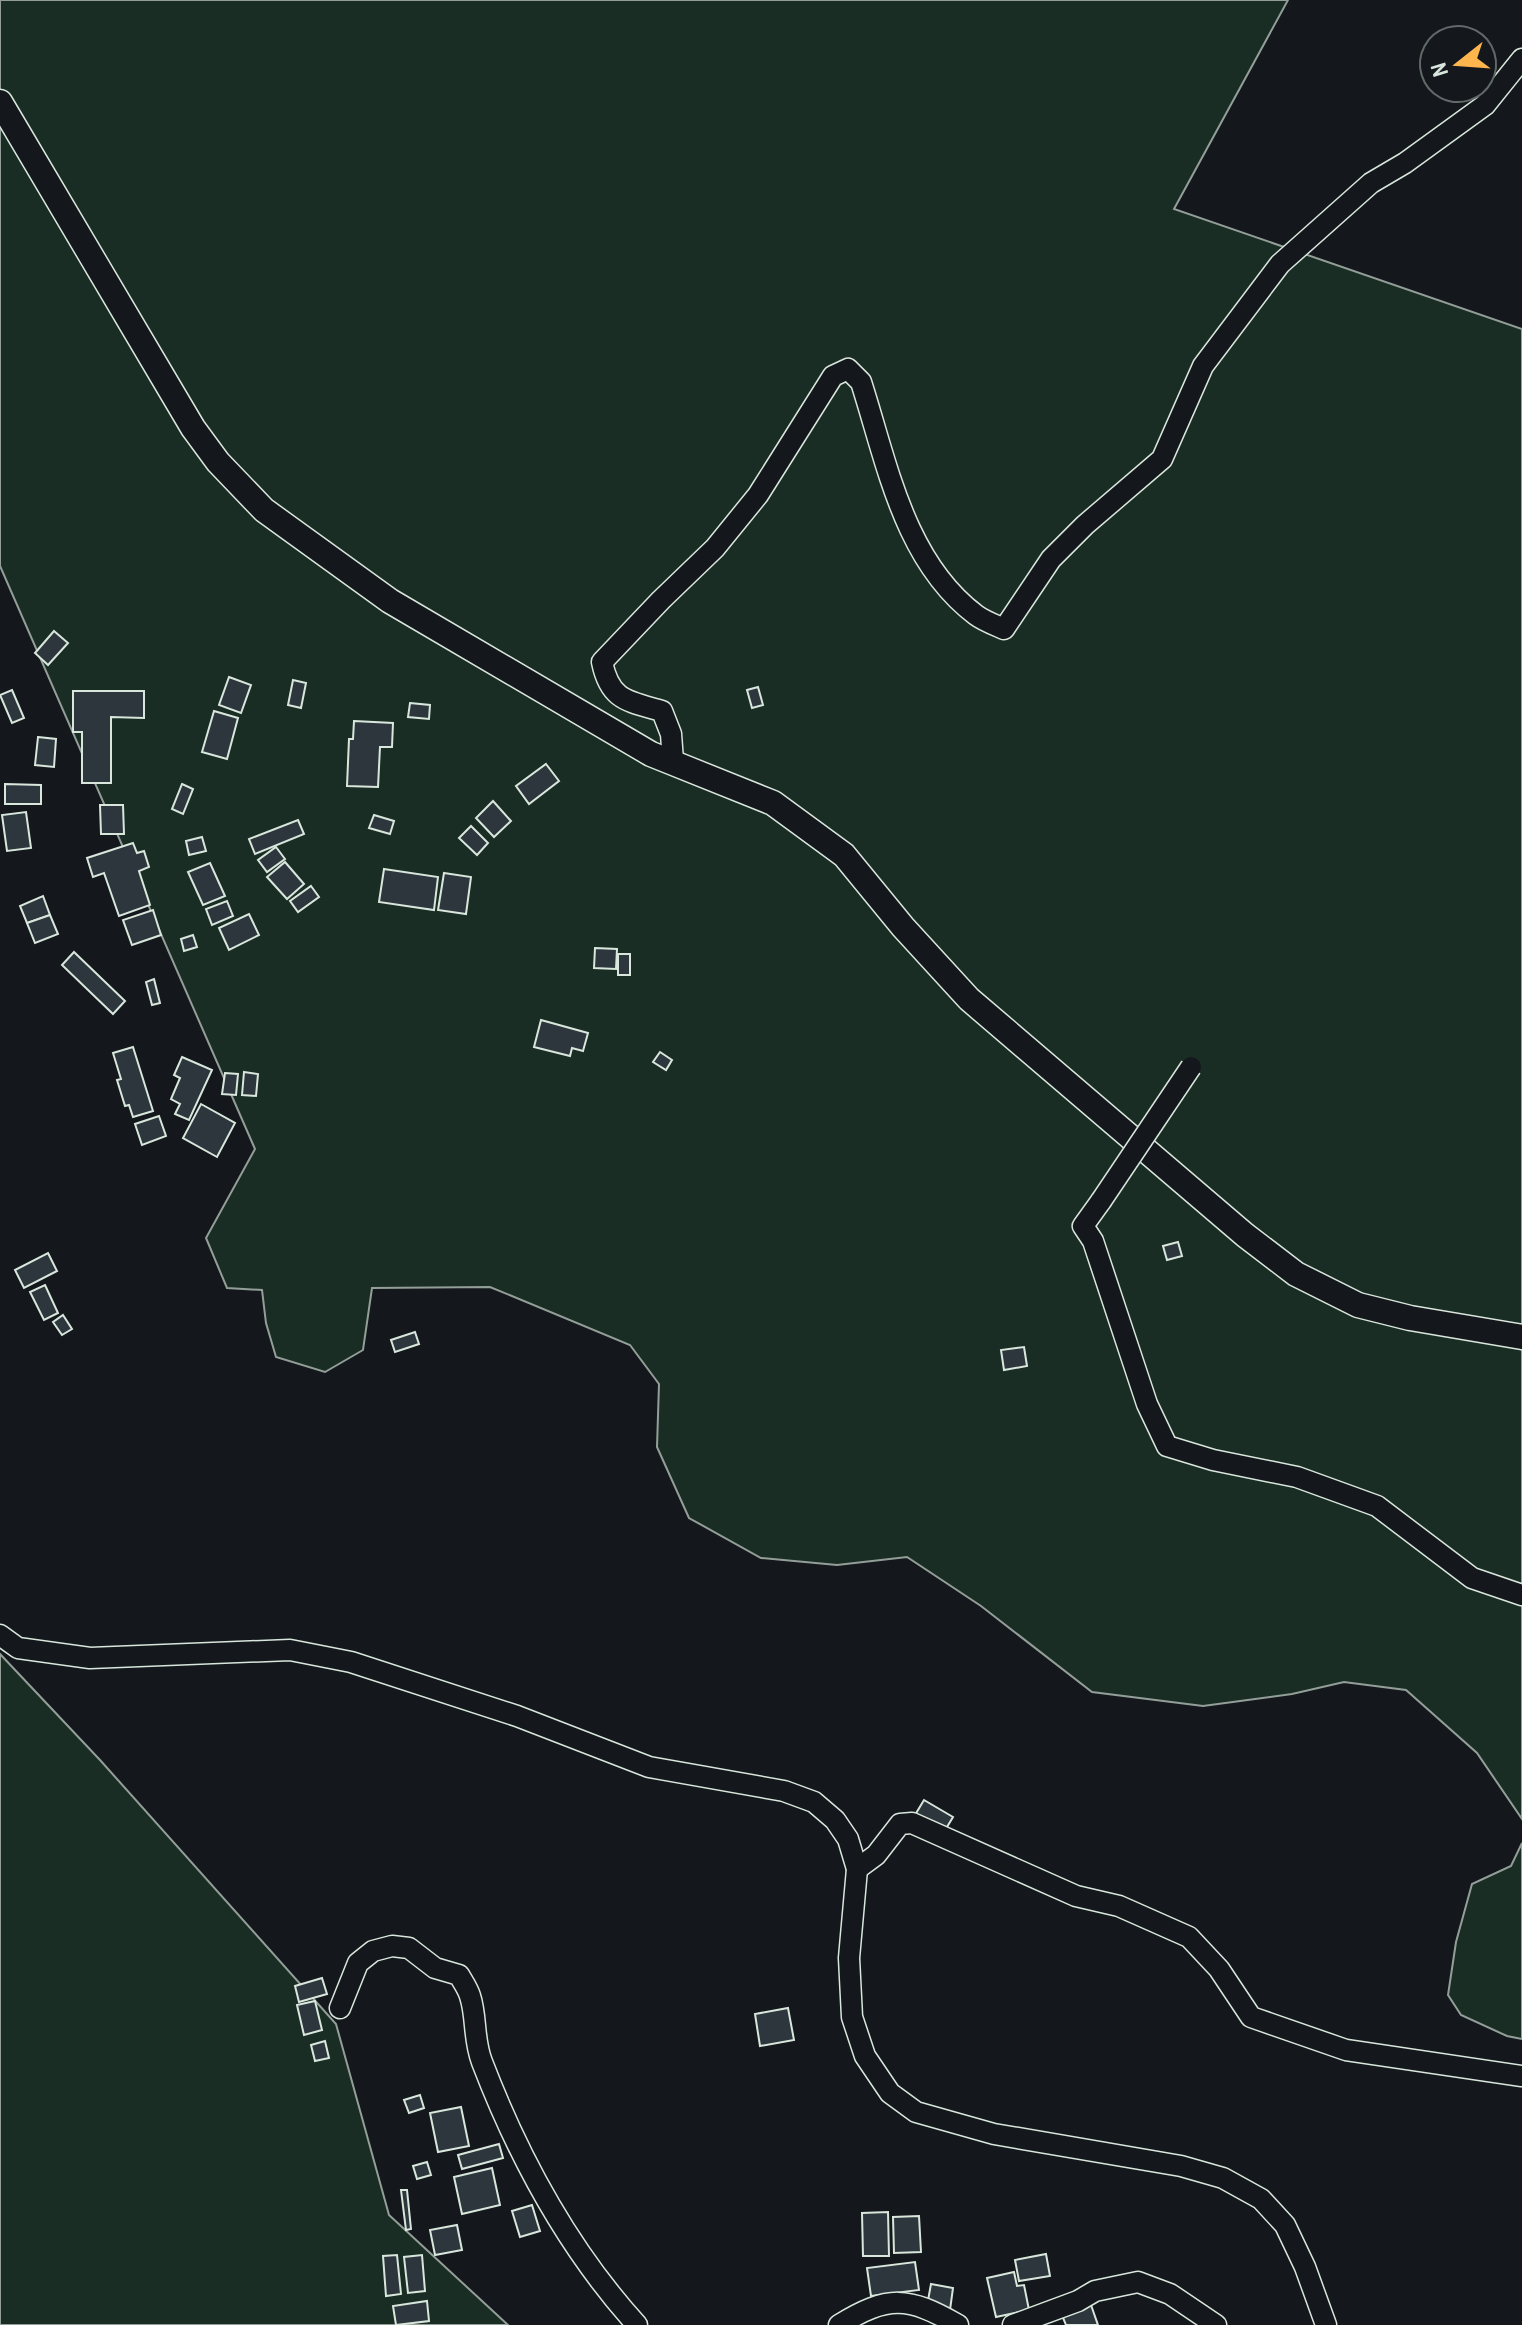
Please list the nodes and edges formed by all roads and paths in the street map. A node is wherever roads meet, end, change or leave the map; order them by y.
1 (1522, 59) edge
2 (0, 102) edge
3 (673, 761) junction
4 (1191, 1067) dead end
5 (1522, 1337) edge
6 (1522, 1595) edge
7 (0, 1635) edge
8 (857, 1869) junction
9 (340, 2008) dead end
10 (1522, 2076) edge
11 (637, 2325) edge
12 (839, 2325) edge
13 (958, 2325) edge
14 (1013, 2325) edge
15 (1216, 2325) edge
16 (1326, 2325) edge

1 - 3 street
2 - 3 street
3 - 5 street
4 - 6 street, bridge
7 - 8 street
8 - 10 street
8 - 16 street
9 - 11 street
12 - 13 street
14 - 15 street

